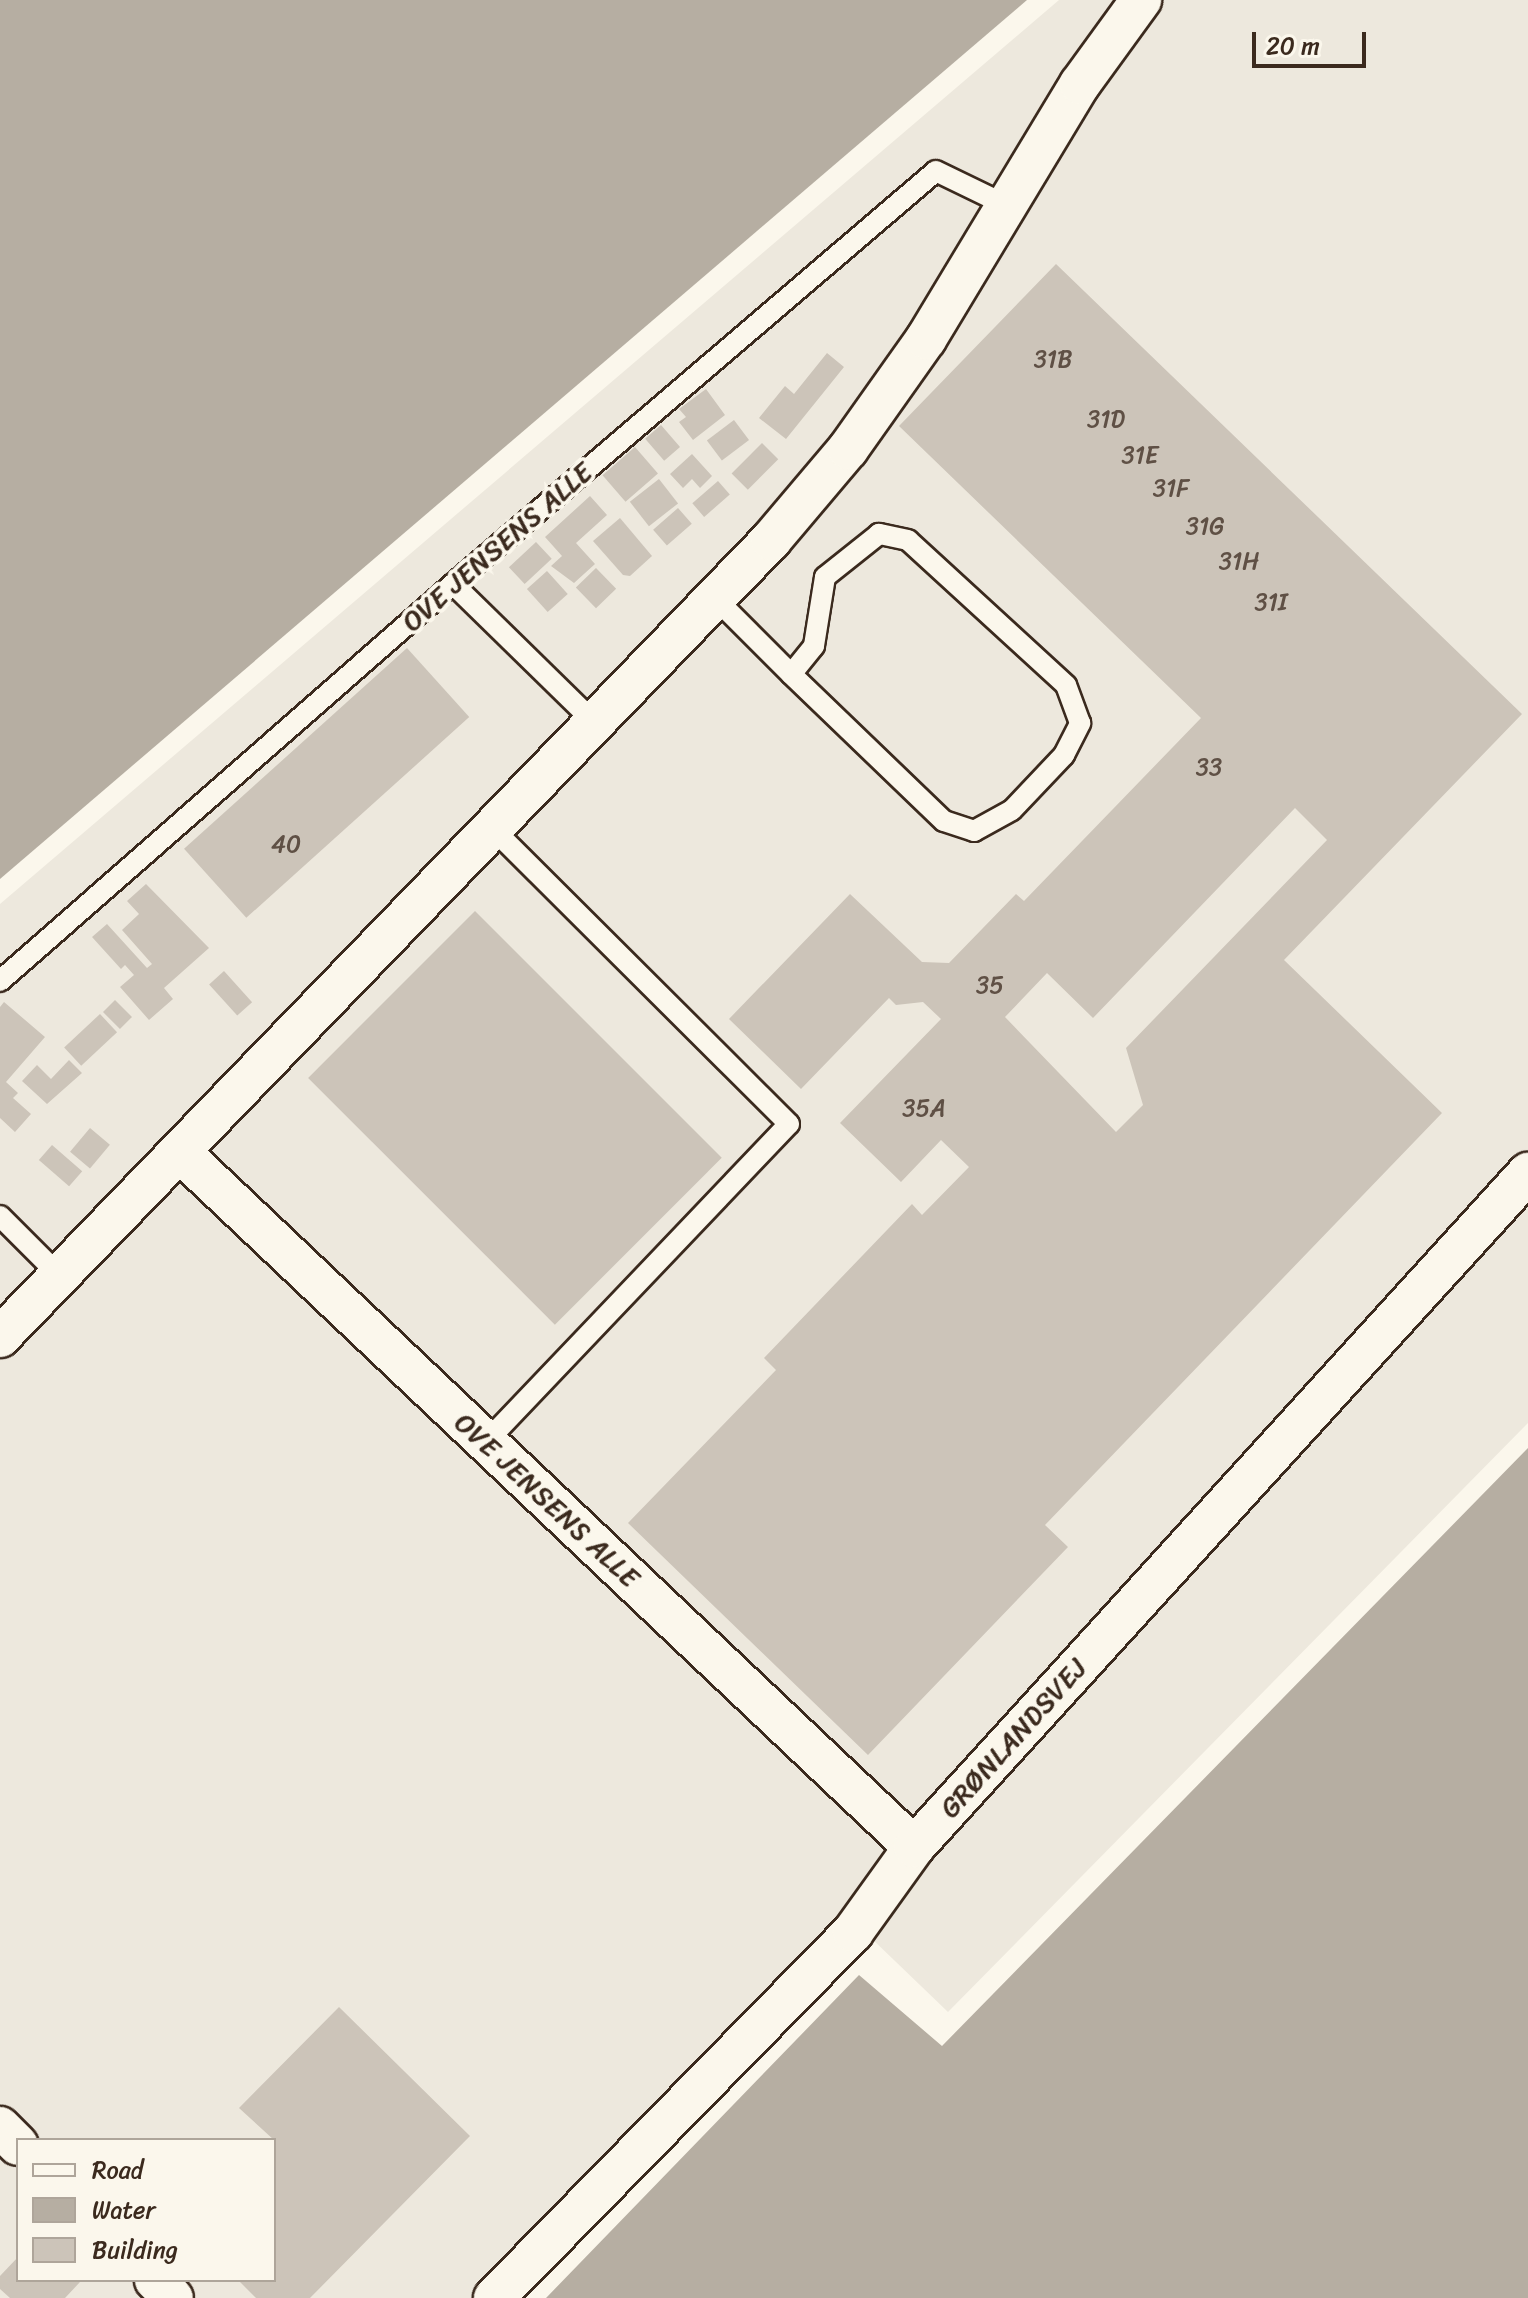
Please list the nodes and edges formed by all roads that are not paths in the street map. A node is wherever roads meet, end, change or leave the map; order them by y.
1 (1141, 0) edge
2 (1010, 207) junction
3 (453, 584) junction
4 (715, 598) junction
5 (791, 674) junction
6 (595, 723) junction
7 (493, 829) junction
8 (0, 981) edge
9 (180, 1152) junction
10 (1528, 1173) edge
11 (0, 1216) edge
12 (61, 1277) junction
13 (0, 1337) edge
14 (486, 1442) junction
15 (914, 1847) junction
16 (0, 2127) edge
17 (16, 2143) edge
18 (157, 2282) edge
19 (173, 2298) edge
20 (494, 2298) edge

1 - 2 street
2 - 3 lane, OVE JENSENS ALLE
2 - 4 street
3 - 6 lane
3 - 8 lane, OVE JENSENS ALLE
4 - 5 lane
4 - 6 street
5 - 5 lane
6 - 7 street
7 - 9 street
7 - 14 lane
9 - 12 street
9 - 14 street, OVE JENSENS ALLE
10 - 15 street, GRØNLANDSVEJ
11 - 12 lane
12 - 13 street
14 - 15 street, OVE JENSENS ALLE
15 - 20 street, GRØNLANDSVEJ
16 - 17 street
18 - 19 street

